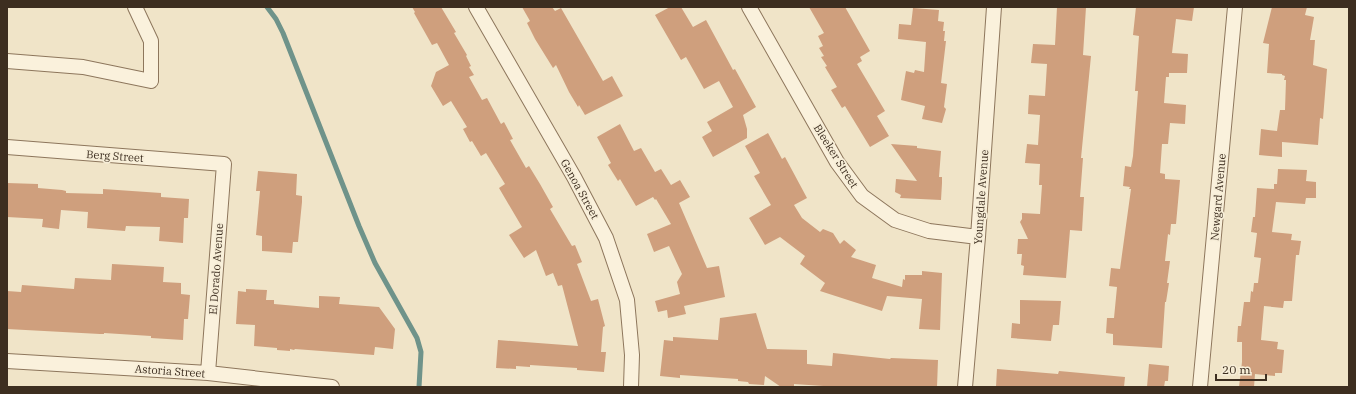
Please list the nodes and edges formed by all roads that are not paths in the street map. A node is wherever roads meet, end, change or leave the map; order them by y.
1 (135, 7) edge
2 (476, 7) edge
3 (749, 7) edge
4 (994, 7) edge
5 (1235, 7) edge
6 (7, 61) edge
7 (7, 147) edge
8 (224, 164) joint
9 (978, 237) junction
10 (7, 361) edge
11 (208, 373) junction
12 (332, 387) edge
13 (631, 387) edge
14 (965, 387) edge
15 (1200, 387) edge

1 - 6 street
2 - 13 street, Genoa Street
3 - 9 street, Bleeker Street
4 - 9 street, Youngdale Avenue
5 - 15 street, Newgard Avenue
7 - 8 street, Berg Street
8 - 11 street, El Dorado Avenue
9 - 14 street, Youngdale Avenue
10 - 11 street, Astoria Street
11 - 12 street, Astoria Street

